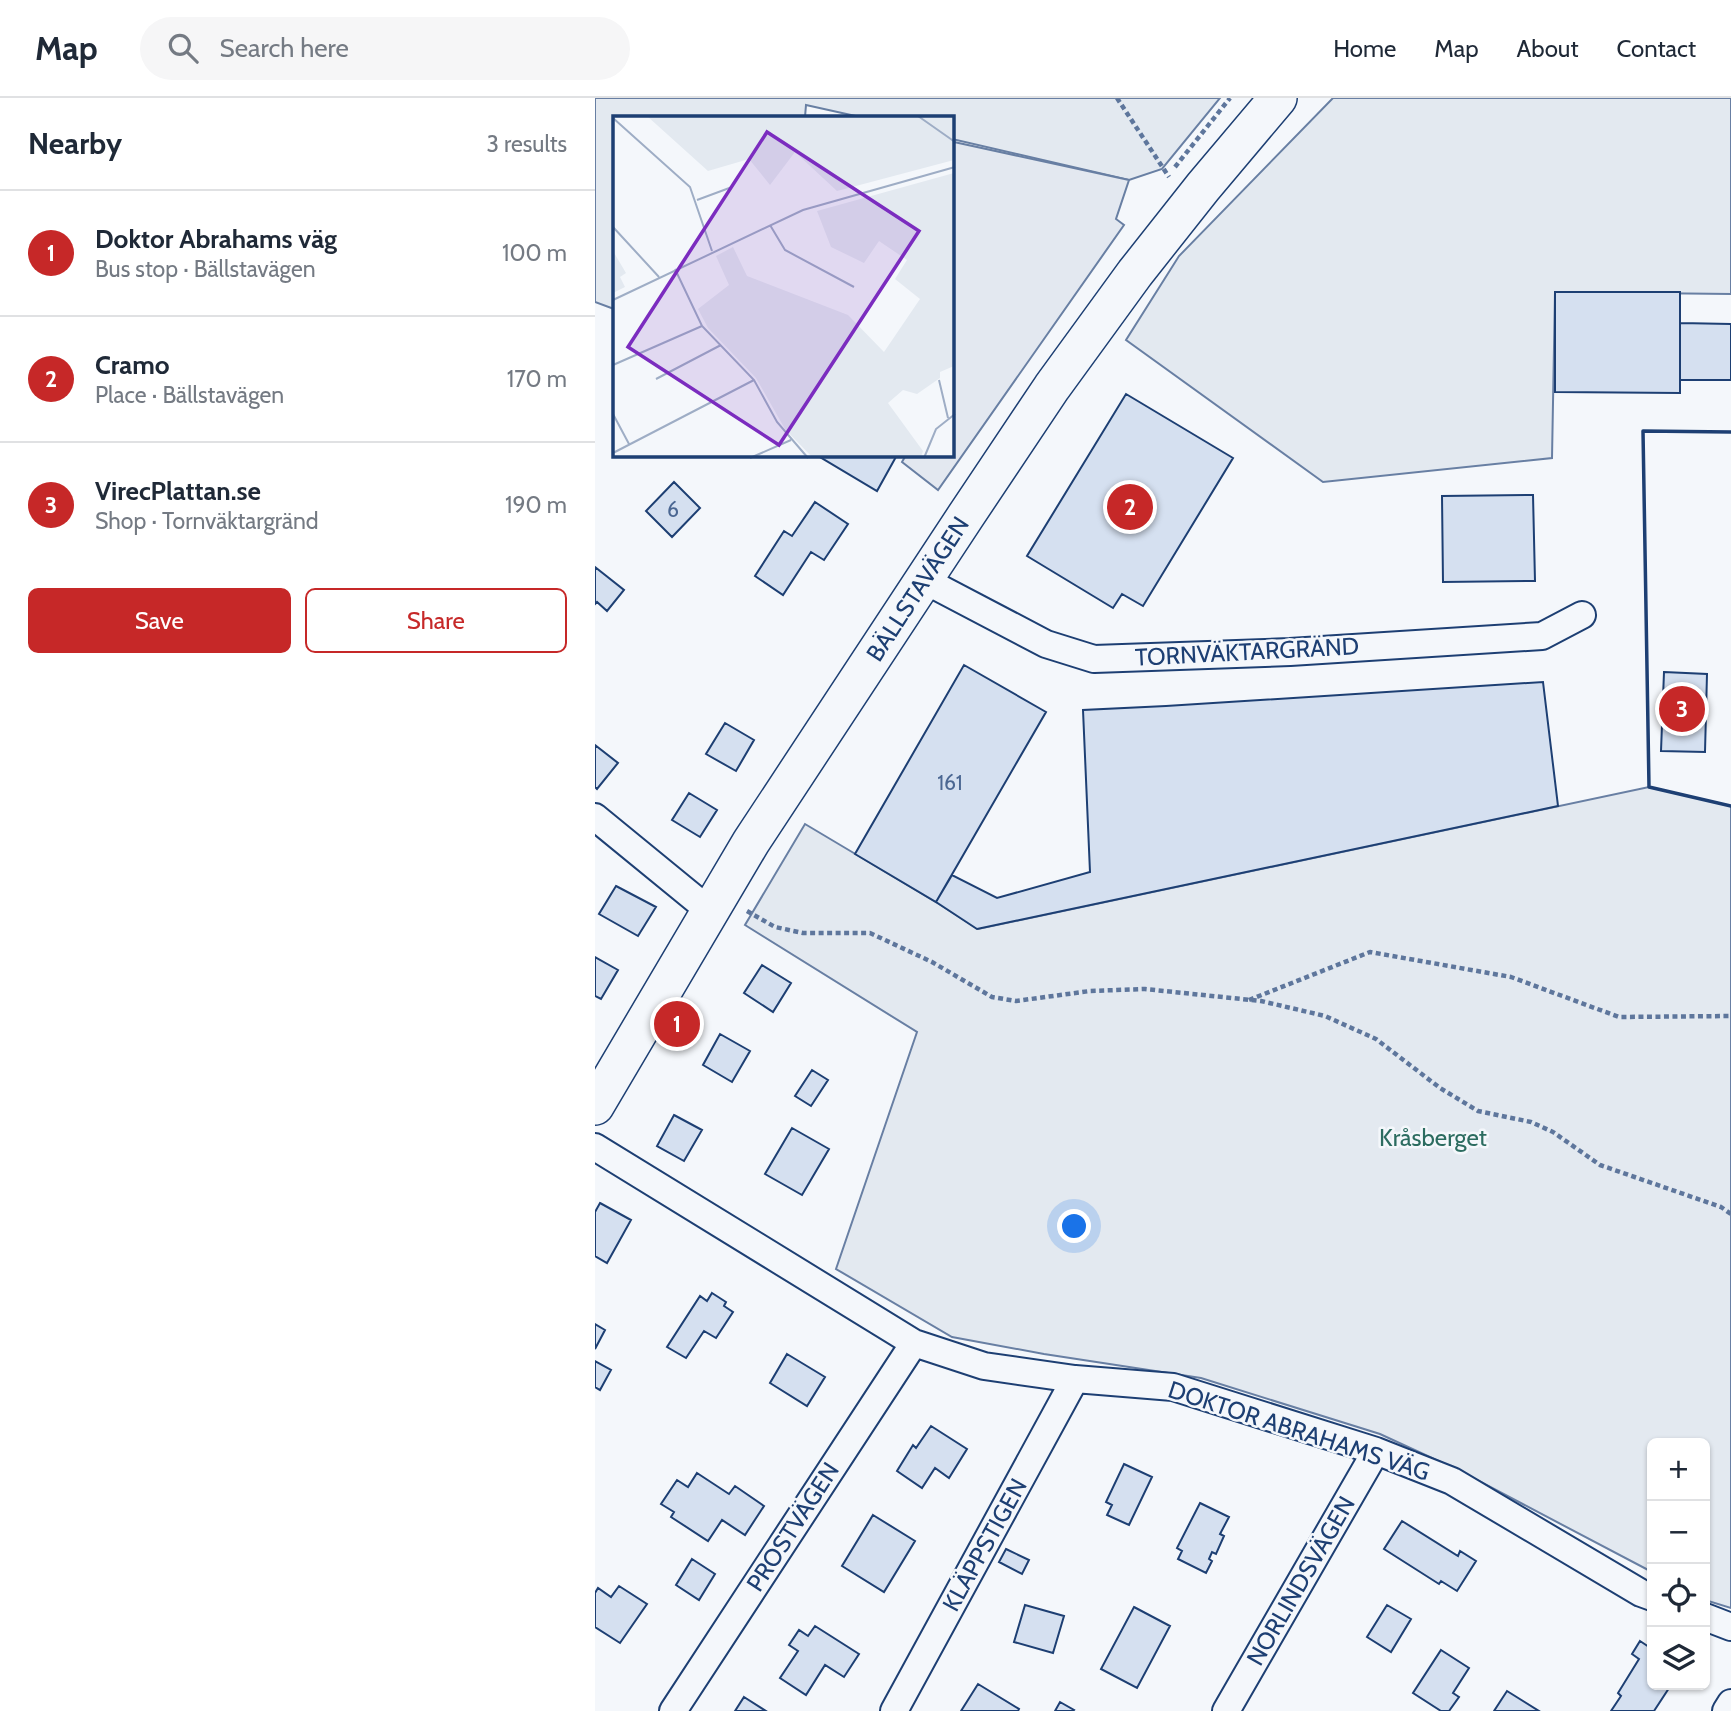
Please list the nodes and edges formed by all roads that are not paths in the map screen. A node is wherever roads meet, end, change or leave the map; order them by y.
1 (1278, 98) edge
2 (924, 580) junction
3 (1582, 615) dead end
4 (595, 817) edge
5 (728, 911) junction
6 (595, 1106) edge
7 (595, 1147) edge
8 (914, 1343) junction
9 (1075, 1379) junction
10 (1376, 1451) junction
11 (1647, 1595) edge
12 (1710, 1619) edge
13 (1731, 1627) edge
14 (1731, 1703) edge
15 (673, 1711) edge
16 (894, 1711) edge
17 (1226, 1711) edge
18 (1726, 1711) edge

1 - 2 street, BÄLLSTAVÄGEN
2 - 3 street, TORNVÄKTARGRÄND
2 - 5 street, BÄLLSTAVÄGEN
4 - 5 street
5 - 6 street, BÄLLSTAVÄGEN
7 - 8 street, DOKTOR ABRAHAMS VÄG
8 - 9 street, DOKTOR ABRAHAMS VÄG
8 - 15 street, PROSTVÄGEN
9 - 10 street, DOKTOR ABRAHAMS VÄG
9 - 16 street, KLÄPPSTIGEN
10 - 11 street, DOKTOR ABRAHAMS VÄG
10 - 17 street, NORLINDSVÄGEN
12 - 13 street
14 - 18 street

